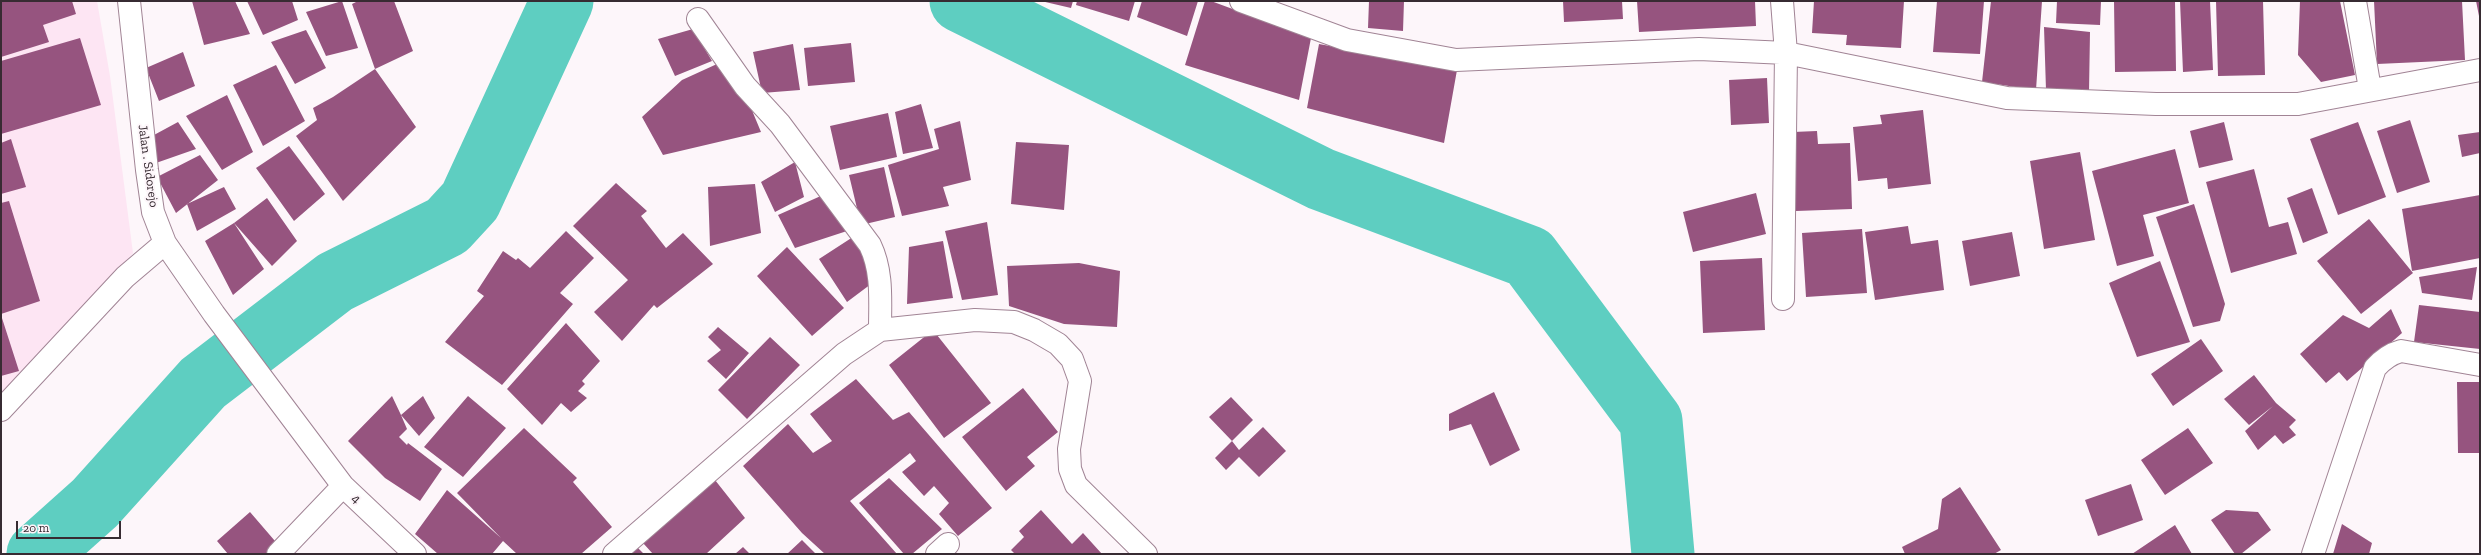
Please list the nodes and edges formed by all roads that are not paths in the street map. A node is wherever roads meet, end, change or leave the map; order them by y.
1 (129, 1) edge
2 (1241, 1) edge
3 (1782, 1) edge
4 (2355, 1) edge
5 (698, 19) dead end
6 (1786, 53) junction
7 (2480, 70) edge
8 (2370, 90) junction
9 (165, 243) junction
10 (1783, 299) dead end
11 (214, 314) joint
12 (880, 330) junction
13 (2480, 365) edge
14 (1, 410) edge
15 (343, 486) junction
16 (278, 554) edge
17 (415, 554) edge
18 (614, 554) edge
19 (1146, 554) edge
20 (2313, 554) edge

1 - 9 street, Jalan . Sidorejo
2 - 6 street
3 - 6 street
4 - 8 street
5 - 12 street
6 - 8 street
6 - 10 street
7 - 8 street
9 - 11 street, Jalan . Sidorejo
9 - 14 street
11 - 15 street, 4
12 - 18 street
12 - 19 street
13 - 20 street
15 - 16 street
15 - 17 street, 4

